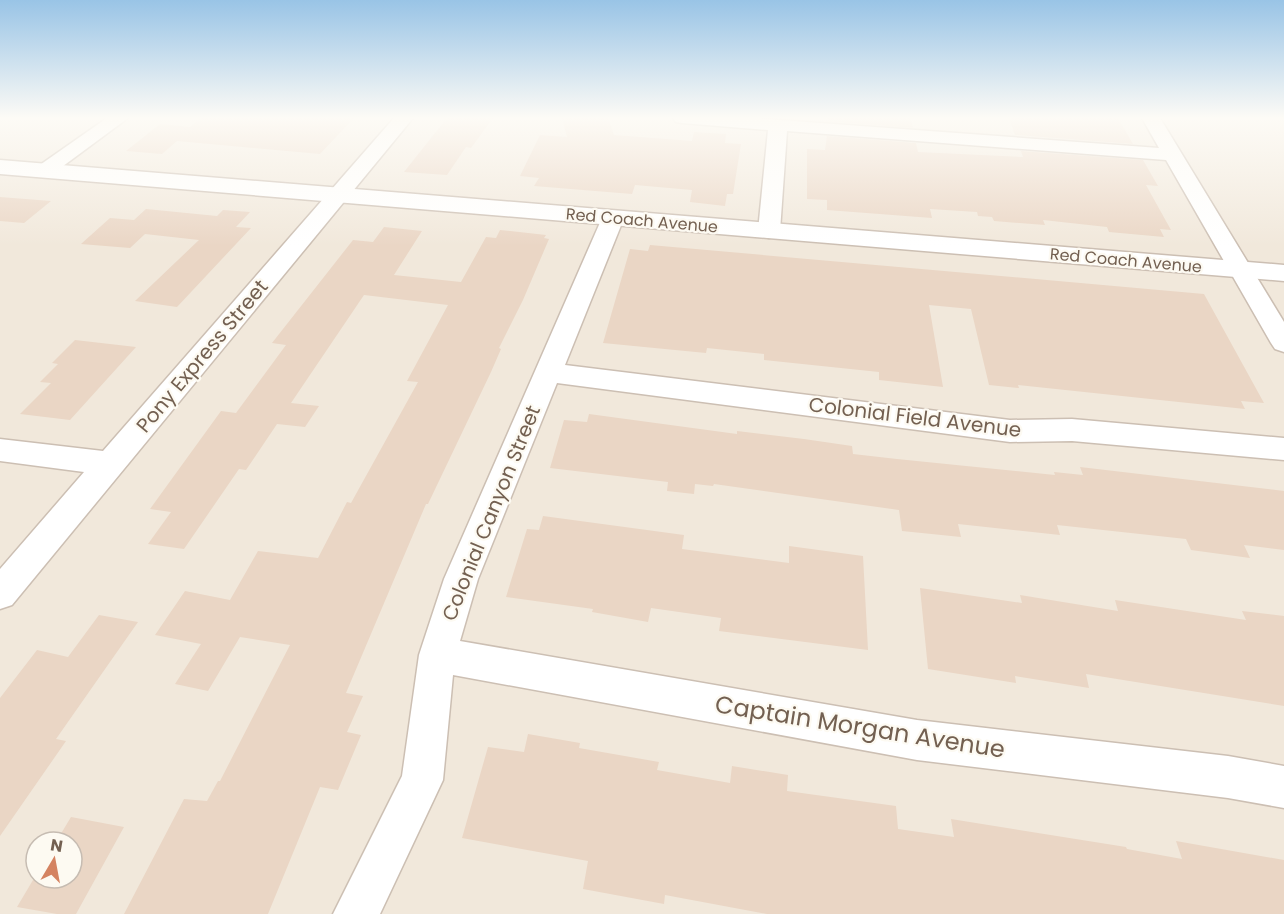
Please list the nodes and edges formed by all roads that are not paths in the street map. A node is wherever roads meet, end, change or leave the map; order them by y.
1 (59, 161) edge
2 (368, 161) edge
3 (775, 161) edge
4 (1176, 161) edge
5 (0, 167) edge
6 (44, 171) junction
7 (339, 195) junction
8 (613, 218) junction
9 (769, 231) junction
10 (1241, 270) junction
11 (1284, 273) edge
12 (1284, 343) edge
13 (548, 372) junction
14 (1284, 448) edge
15 (0, 450) edge
16 (110, 464) junction
17 (0, 594) edge
18 (437, 655) junction
19 (1284, 787) edge
20 (356, 914) edge

1 - 6 street
2 - 7 street, Pony Express Street
3 - 9 street
4 - 10 street
5 - 6 street, Red Coach Avenue
6 - 7 street, Red Coach Avenue
7 - 8 street, Red Coach Avenue
7 - 16 street, Pony Express Street
8 - 9 street, Red Coach Avenue
8 - 13 street, Colonial Canyon Street
9 - 10 street, Red Coach Avenue
10 - 11 street, Red Coach Avenue
10 - 12 street
13 - 14 street, Colonial Field Avenue
13 - 18 street, Colonial Canyon Street
15 - 16 street
16 - 17 street, Pony Express Street
18 - 19 street, Captain Morgan Avenue
18 - 20 street, Colonial Canyon Street

